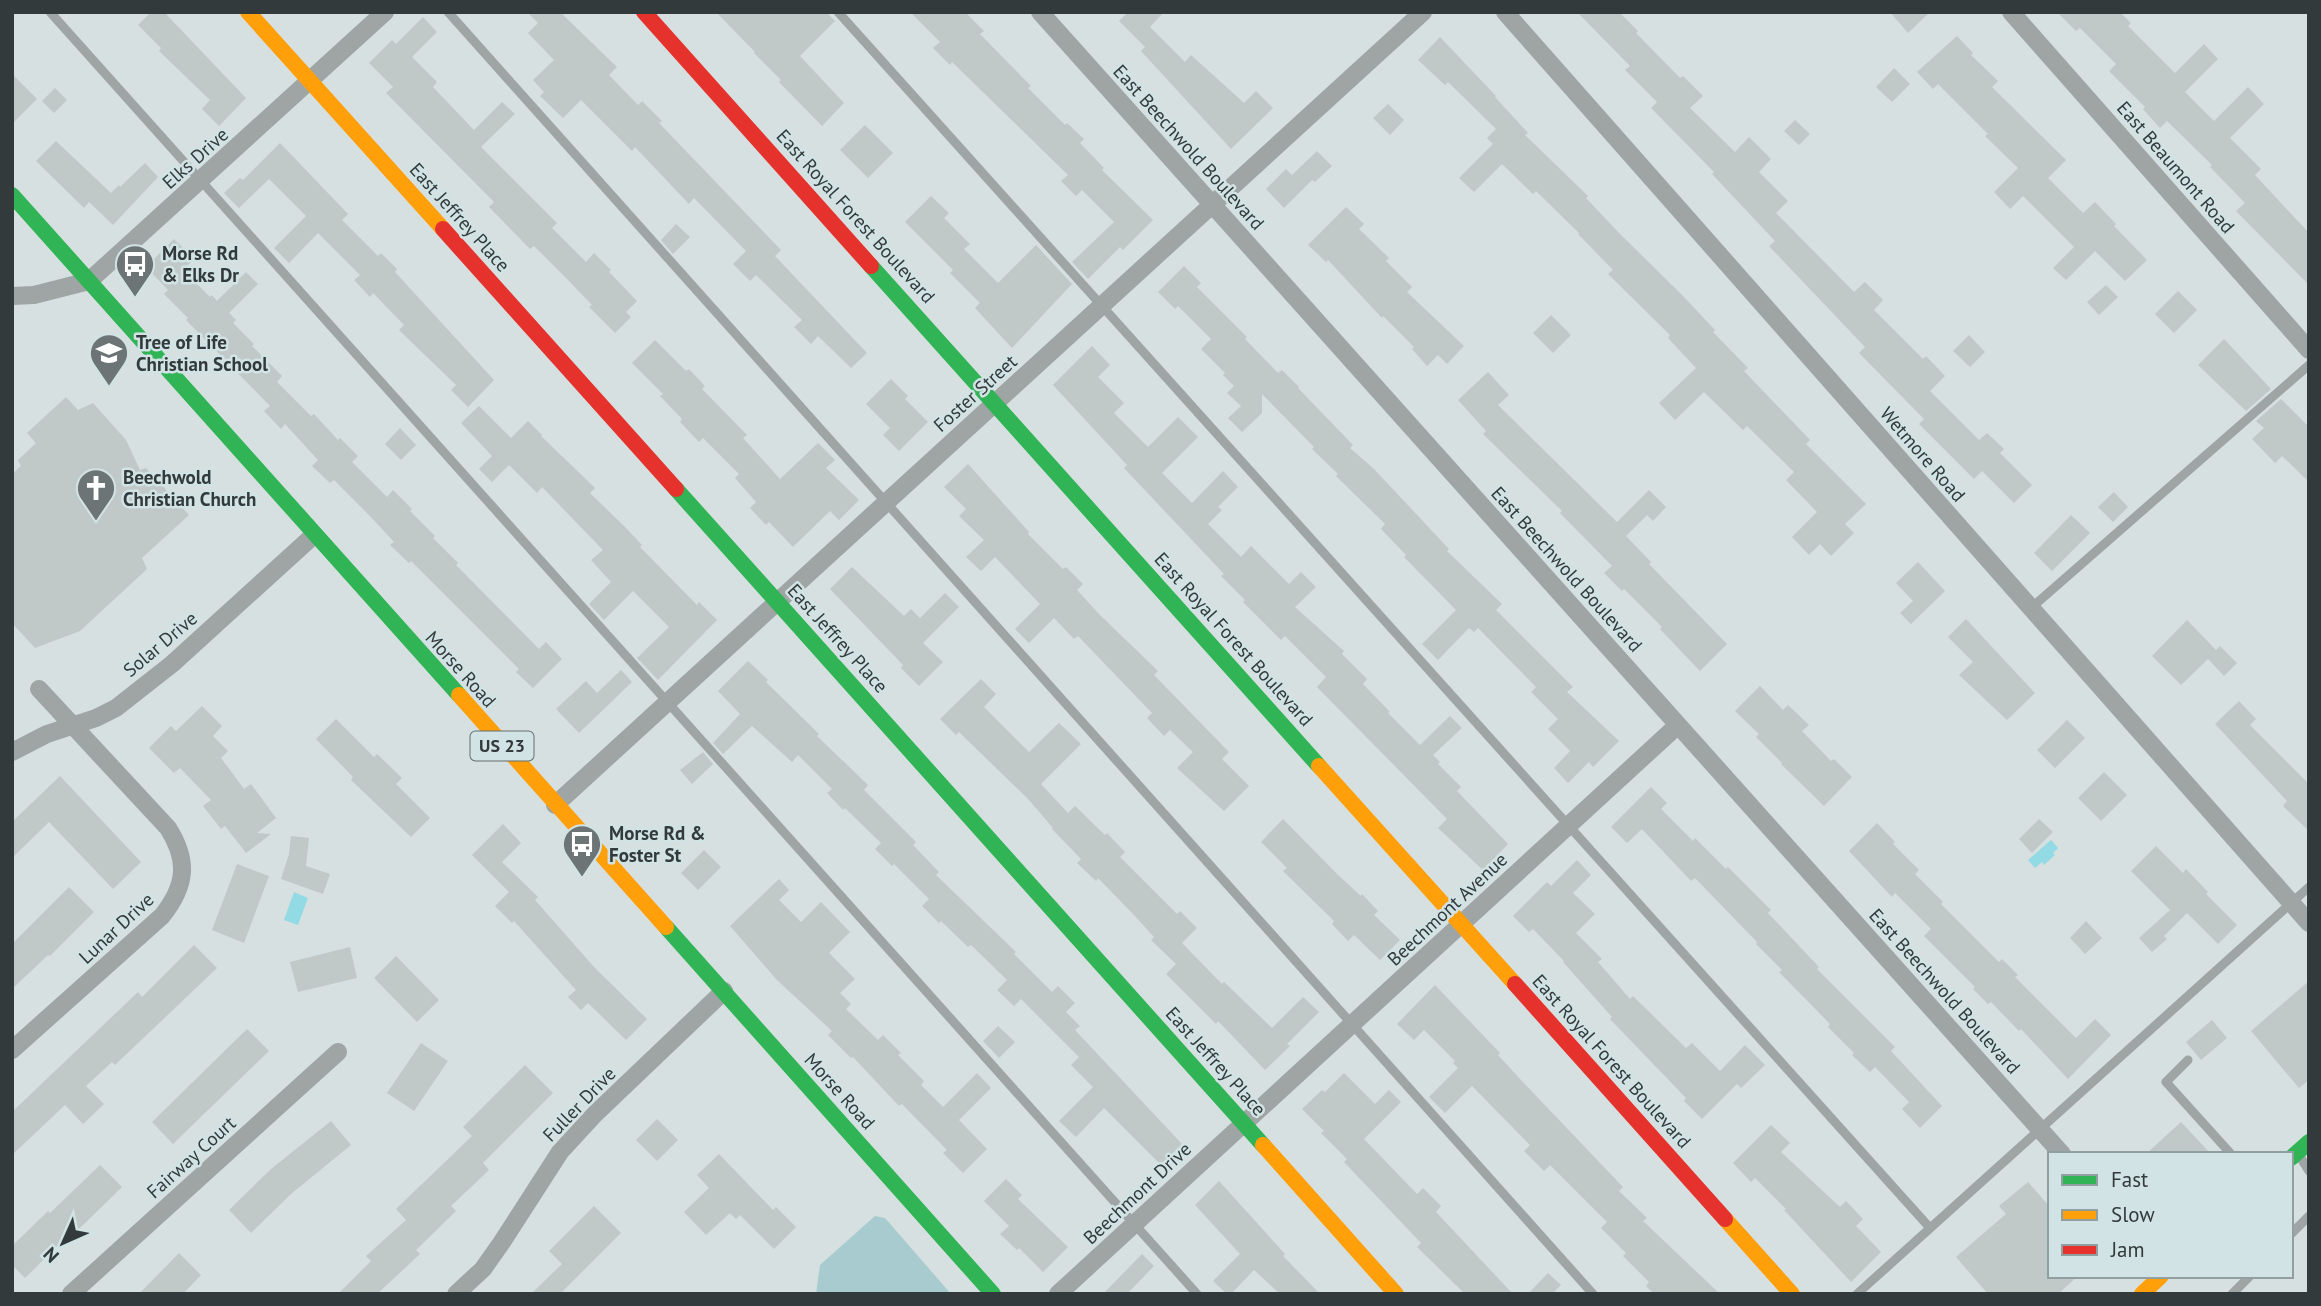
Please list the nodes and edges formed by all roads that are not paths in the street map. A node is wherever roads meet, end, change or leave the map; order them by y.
1 (50, 12) edge
2 (248, 12) edge
3 (385, 12) edge
4 (448, 12) edge
5 (645, 12) edge
6 (838, 12) edge
7 (1040, 12) edge
8 (1423, 12) edge
9 (1505, 12) edge
10 (2011, 12) edge
11 (310, 82) junction
12 (201, 181) junction
13 (12, 195) edge
14 (1212, 205) junction
15 (89, 281) junction
16 (12, 296) edge
17 (1101, 306) junction
18 (2309, 350) edge
19 (2309, 365) edge
20 (995, 403) junction
21 (886, 502) junction
22 (314, 535) junction
23 (777, 601) junction
24 (2031, 608) junction
25 (39, 689) dead end
26 (668, 701) junction
27 (1678, 725) junction
28 (72, 726) junction
29 (12, 752) edge
30 (555, 805) junction
31 (1568, 826) junction
32 (2309, 887) edge
33 (2291, 903) junction
34 (2309, 923) edge
35 (1461, 924) junction
36 (724, 991) junction
37 (1352, 1024) junction
38 (12, 1050) edge
39 (338, 1052) dead end
40 (2188, 1060) dead end
41 (1244, 1124) junction
42 (2040, 1129) junction
43 (2299, 1151) edge
44 (2060, 1152) edge
45 (2229, 1152) edge
46 (2309, 1171) edge
47 (2309, 1216) edge
48 (1135, 1223) junction
49 (1930, 1228) junction
50 (2293, 1232) edge
51 (2159, 1278) edge
52 (2248, 1278) edge
53 (71, 1294) edge
54 (456, 1294) edge
55 (993, 1294) edge
56 (1058, 1294) edge
57 (1197, 1294) edge
58 (1396, 1294) edge
59 (1593, 1294) edge
60 (1792, 1294) edge
61 (1857, 1294) edge
62 (2142, 1294) edge
63 (2232, 1294) edge

1 - 12 lane
2 - 11 street, East Jeffrey Place
3 - 11 street, Elks Drive
4 - 21 lane
5 - 20 street, East Royal Forest Boulevard
6 - 17 lane
7 - 14 street, East Beechwold Boulevard
8 - 14 street, Foster Street
9 - 24 street, Wetmore Road
10 - 18 street, East Beaumont Road
11 - 12 street, Elks Drive
11 - 23 street, East Jeffrey Place
12 - 15 street, Elks Drive
12 - 26 lane
13 - 15 street, Morse Road / US 23
14 - 17 street, Foster Street
14 - 27 street, East Beechwold Boulevard
15 - 16 street, Elks Drive
15 - 22 street, Morse Road / US 23
17 - 20 street, Foster Street
17 - 31 lane
19 - 24 lane
20 - 21 street, Foster Street
20 - 35 street, East Royal Forest Boulevard
21 - 23 street, Foster Street
21 - 37 lane
22 - 28 street, Solar Drive
22 - 30 street, Morse Road / US 23
23 - 26 street, Foster Street
23 - 41 street, East Jeffrey Place
24 - 33 street, Wetmore Road
25 - 28 street, Lunar Drive
26 - 30 street, Foster Street
26 - 48 lane
27 - 31 street, Beechmont Avenue
27 - 42 street, East Beechwold Boulevard
28 - 29 street, Solar Drive
28 - 38 street, Lunar Drive
30 - 36 street, Morse Road / US 23
31 - 35 street, Beechmont Avenue
31 - 49 lane
32 - 33 lane
33 - 34 street, Wetmore Road
33 - 42 lane
35 - 37 street, Beechmont Avenue
35 - 60 street, East Royal Forest Boulevard
36 - 54 street, Fuller Drive
36 - 55 street, Morse Road / US 23
37 - 41 street, Beechmont Avenue
37 - 59 lane
39 - 53 street, Fairway Court
40 - 45 lane
41 - 48 street, Beechmont Drive
41 - 58 street, East Jeffrey Place
42 - 44 street, East Beechwold Boulevard
42 - 49 lane
43 - 46 lane
47 - 50 lane
48 - 56 street, Beechmont Drive
48 - 57 lane
49 - 61 lane
51 - 62 street
52 - 63 lane

